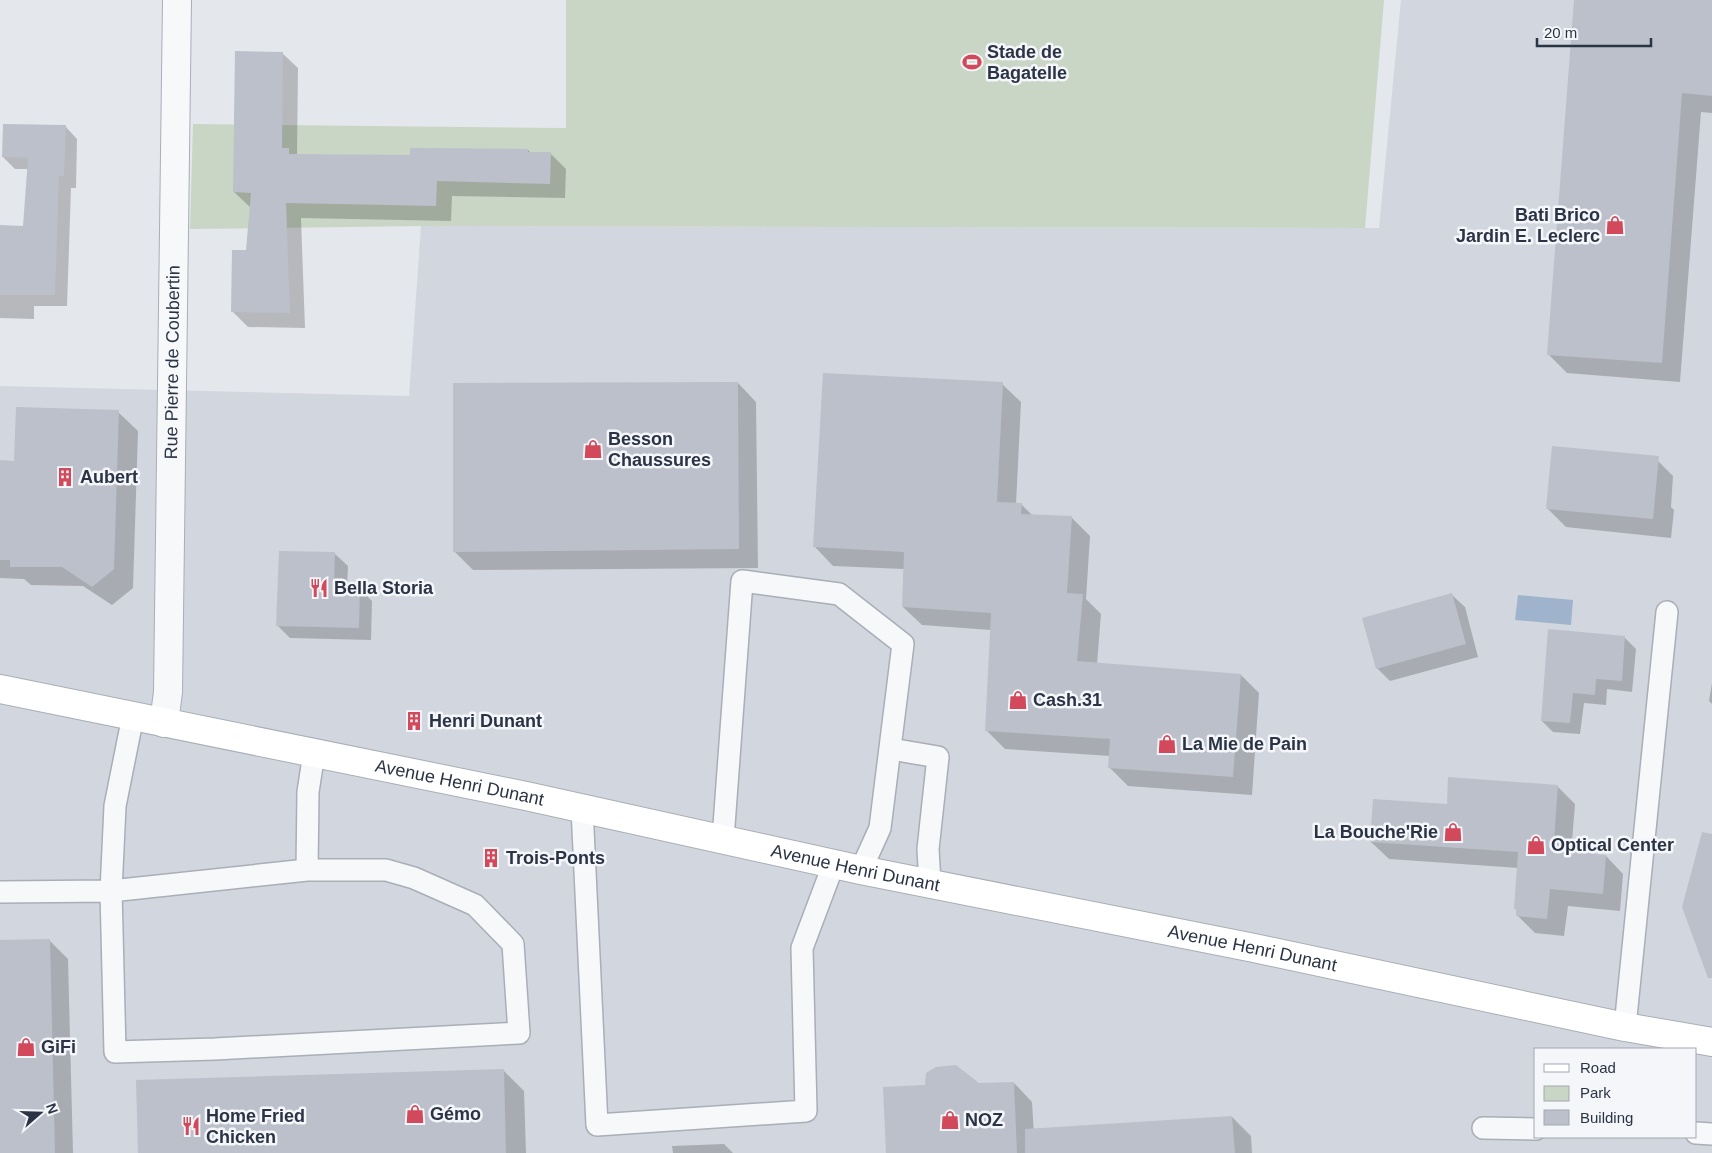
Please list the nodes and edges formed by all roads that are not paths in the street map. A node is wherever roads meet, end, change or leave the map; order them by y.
1 (176, 0) edge
2 (1667, 612) dead end
3 (0, 689) edge
4 (133, 716) junction
5 (164, 723) junction
6 (890, 749) junction
7 (314, 753) junction
8 (582, 808) junction
9 (723, 839) junction
10 (834, 863) junction
11 (307, 870) junction
12 (861, 870) junction
13 (930, 883) junction
14 (111, 891) junction
15 (0, 892) edge
16 (1625, 1027) junction
17 (1712, 1042) edge
18 (1483, 1128) dead end
19 (1534, 1129) edge
20 (1697, 1133) edge
21 (1712, 1134) edge

1 - 5 street, Rue Pierre de Coubertin
2 - 16 lane
3 - 4 main road, Avenue Henri Dunant
4 - 5 main road, Avenue Henri Dunant
4 - 14 lane
5 - 7 main road, Avenue Henri Dunant
6 - 9 lane
6 - 12 lane
6 - 13 lane
7 - 8 main road, Avenue Henri Dunant
7 - 11 lane
8 - 9 main road, Avenue Henri Dunant
8 - 10 lane
9 - 10 main road, Avenue Henri Dunant
10 - 12 main road, Avenue Henri Dunant
11 - 14 lane
11 - 14 lane
12 - 13 main road, Avenue Henri Dunant
13 - 16 main road, Avenue Henri Dunant
14 - 15 lane
16 - 17 main road, Avenue Henri Dunant
18 - 19 lane
20 - 21 lane

